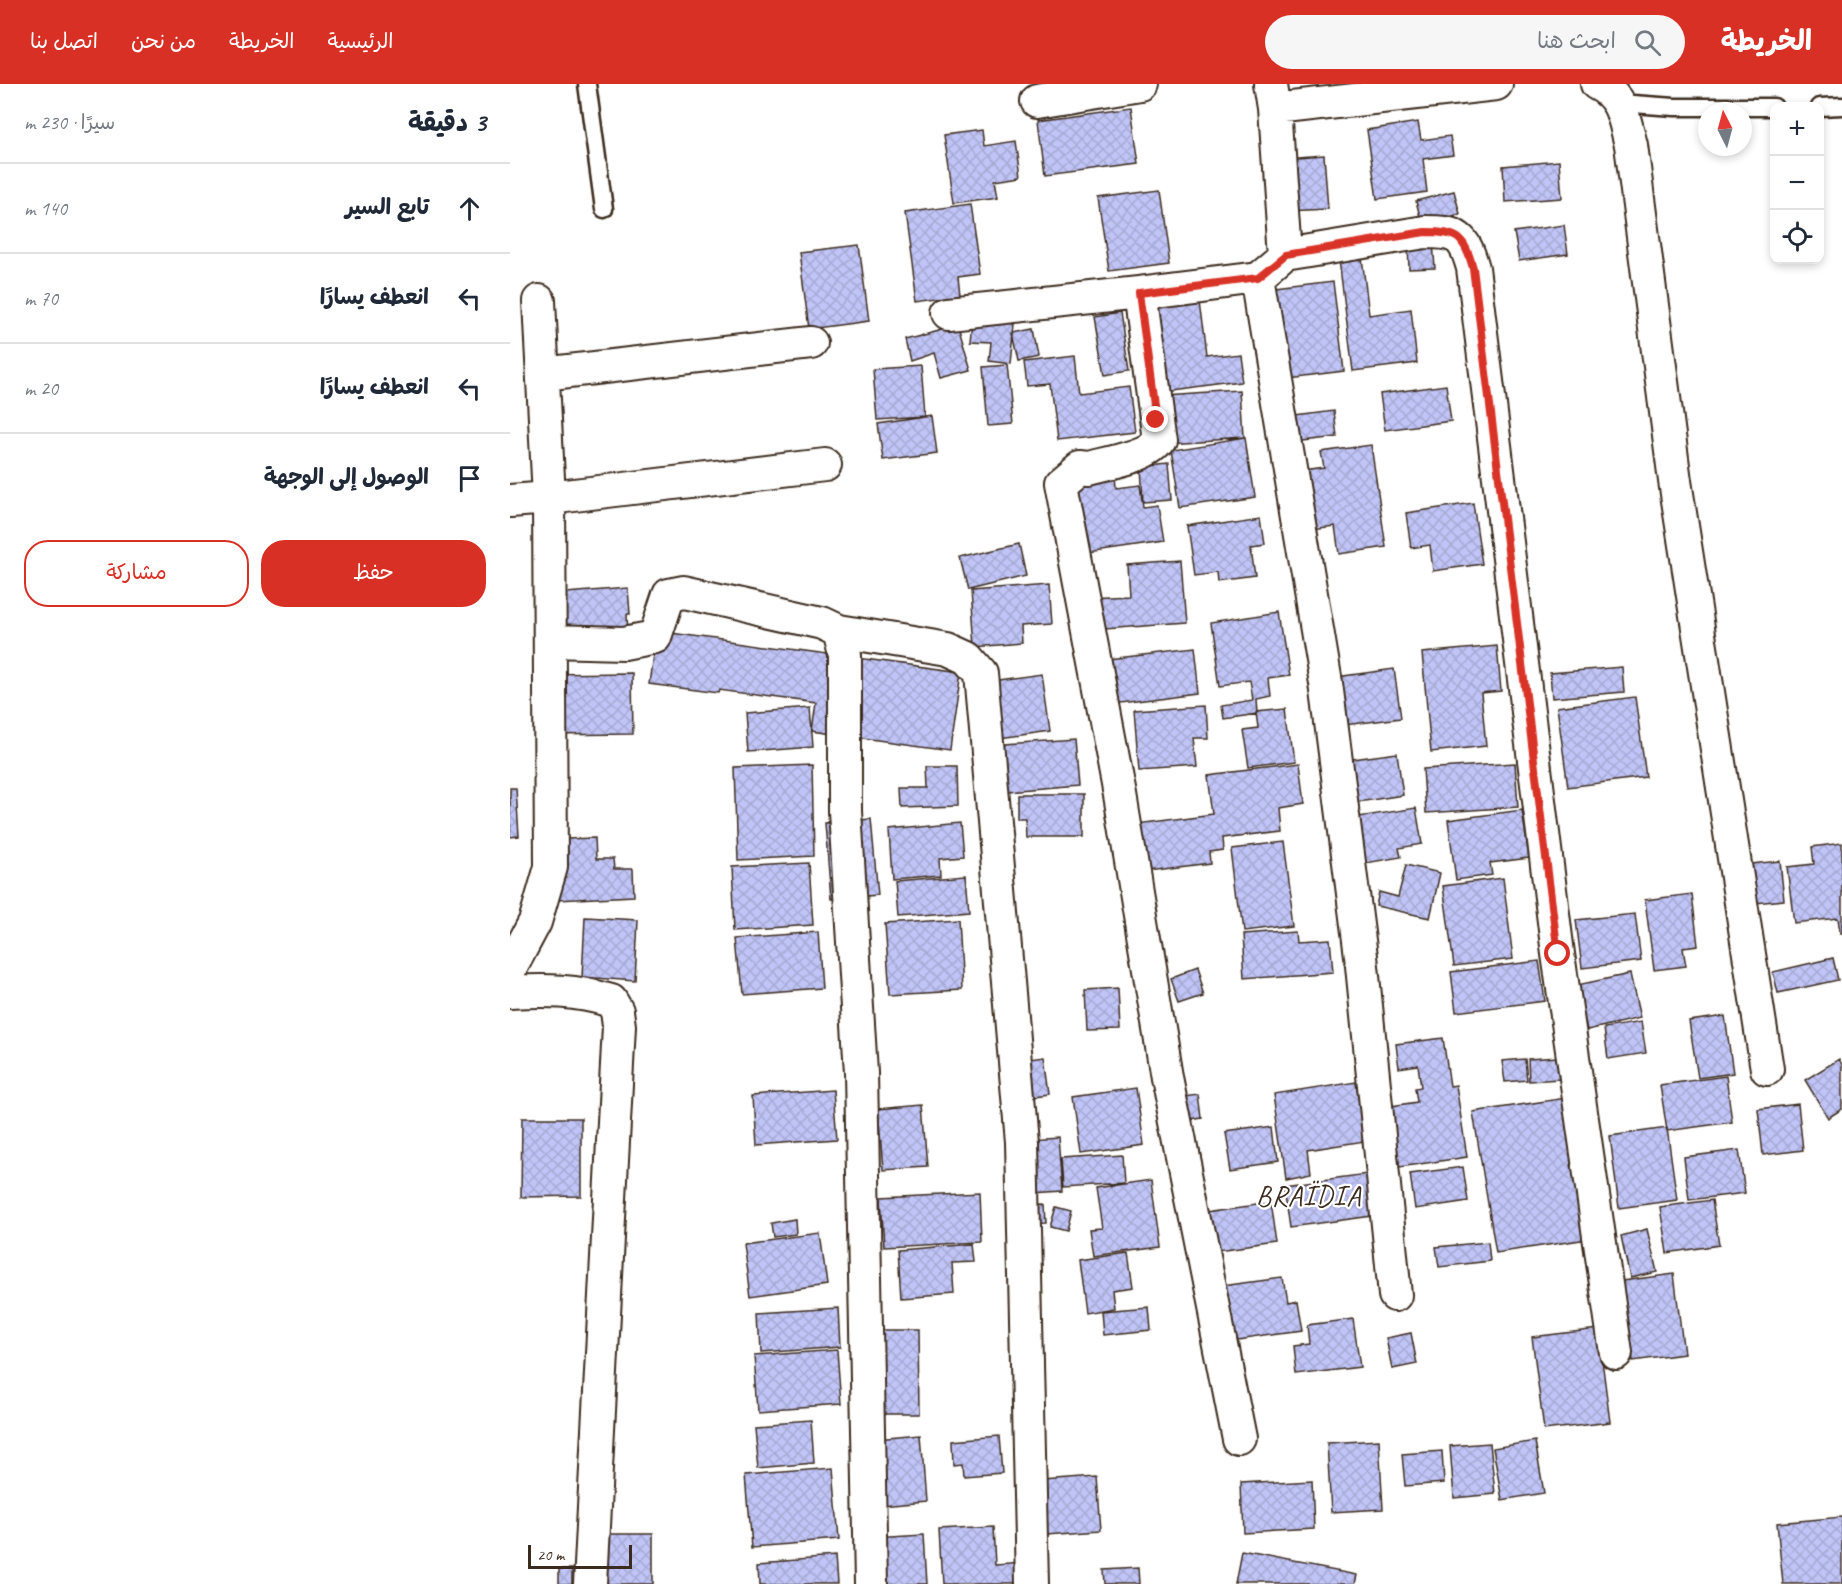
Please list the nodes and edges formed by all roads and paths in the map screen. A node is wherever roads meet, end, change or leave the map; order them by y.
1 (587, 84) edge
2 (1140, 84) edge
3 (1496, 84) edge
4 (1608, 94) edge
5 (1273, 97) edge
6 (1037, 101) dead end
7 (1824, 106) edge
8 (1842, 106) edge
9 (1770, 107) edge
10 (604, 209) dead end
11 (1286, 255) junction
12 (1258, 278) junction
13 (1139, 293) junction
14 (539, 301) dead end
15 (949, 313) dead end
16 (811, 343) dead end
17 (543, 375) junction
18 (825, 465) dead end
19 (549, 498) junction
20 (510, 501) edge
21 (839, 631) junction
22 (550, 641) junction
23 (510, 969) edge
24 (510, 992) edge
25 (1767, 1069) dead end
26 (1395, 1295) dead end
27 (1616, 1353) dead end
28 (1239, 1439) dead end
29 (590, 1584) edge
30 (871, 1584) edge
31 (1032, 1584) edge

1 - 10 lane
2 - 6 street
3 - 5 street
4 - 9 lane
4 - 25 street
5 - 11 street
7 - 8 lane
11 - 12 street
11 - 27 street
12 - 13 street
12 - 26 street
13 - 15 street
13 - 28 street
14 - 17 street
16 - 17 street
17 - 19 street
18 - 19 street
19 - 20 street
19 - 22 street
21 - 22 street
21 - 30 street
21 - 31 street
22 - 23 street
24 - 29 street

